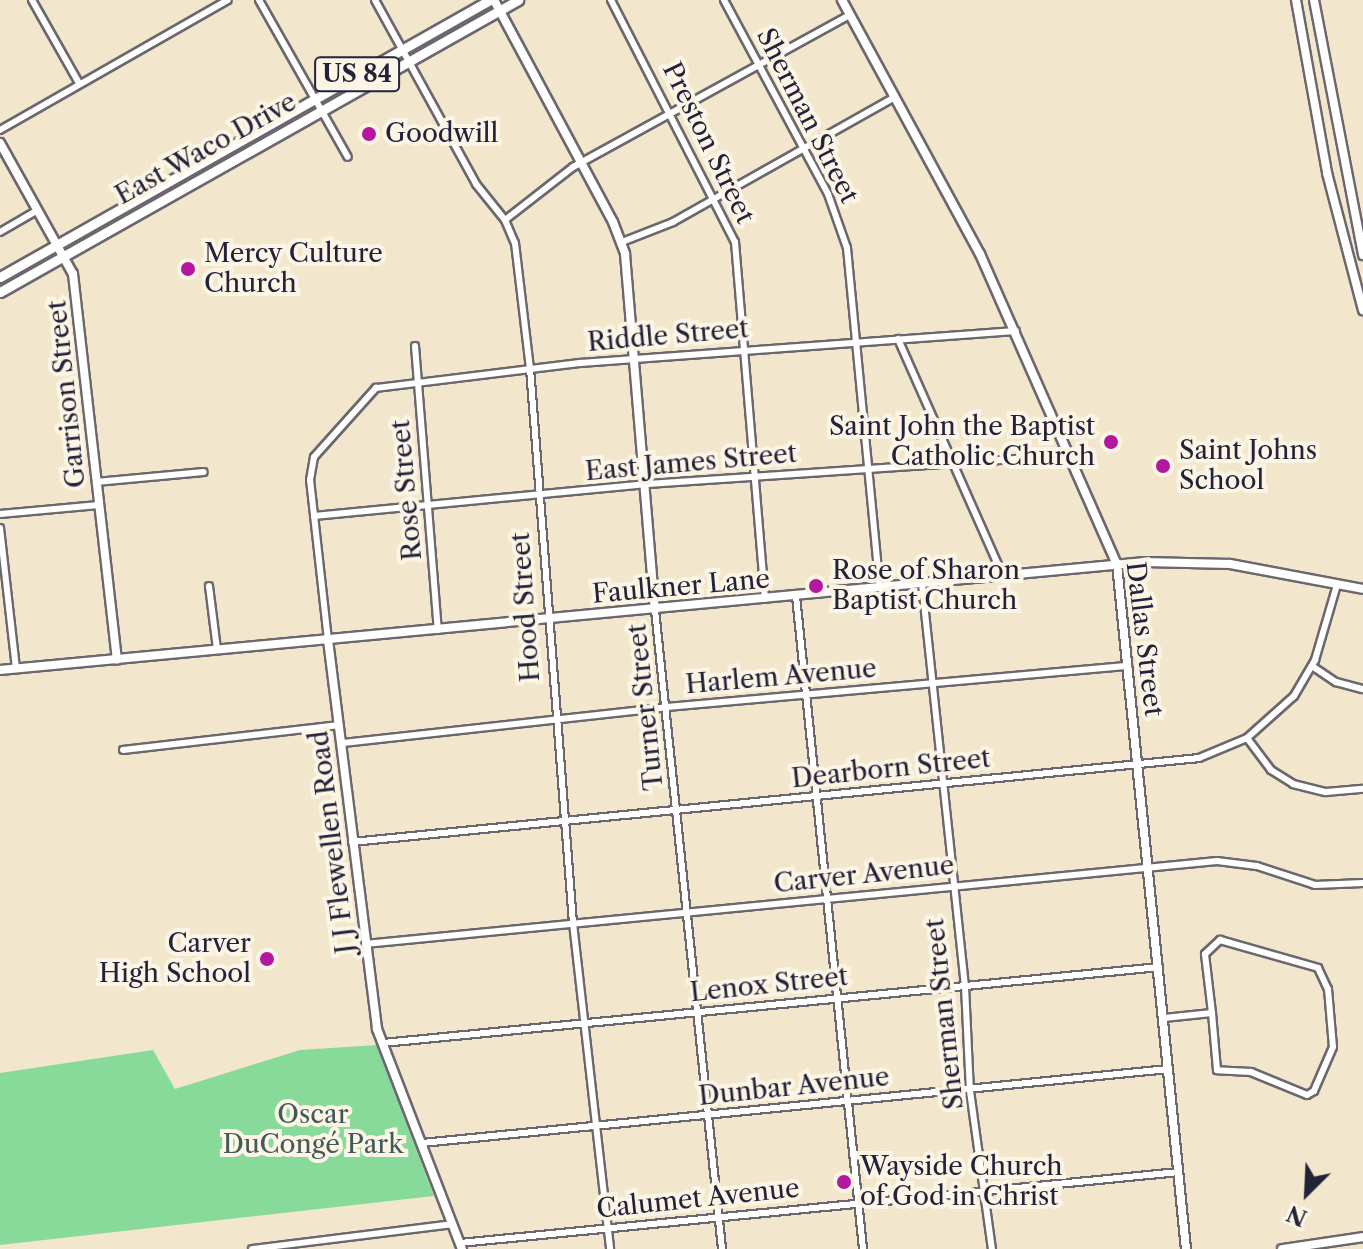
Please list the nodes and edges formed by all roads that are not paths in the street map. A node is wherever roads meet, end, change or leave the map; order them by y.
1 (32, 0) edge
2 (228, 0) edge
3 (259, 0) edge
4 (375, 0) edge
5 (492, 0) edge
6 (518, 0) edge
7 (611, 0) edge
8 (724, 0) edge
9 (842, 0) edge
10 (1296, 0) edge
11 (1314, 0) edge
12 (499, 10) junction
13 (850, 15) junction
14 (402, 49) junction
15 (409, 62) junction
16 (761, 63) junction
17 (79, 83) junction
18 (314, 97) junction
19 (895, 97) junction
20 (321, 110) junction
21 (672, 112) junction
22 (0, 130) edge
23 (0, 143) edge
24 (803, 149) junction
25 (348, 157) dead end
26 (581, 163) junction
27 (714, 198) junction
28 (38, 210) junction
29 (505, 220) junction
30 (0, 232) edge
31 (622, 242) junction
32 (57, 243) junction
33 (63, 255) junction
34 (1363, 255) edge
35 (0, 277) edge
36 (0, 292) edge
37 (1363, 310) edge
38 (1016, 331) junction
39 (898, 339) junction
40 (858, 340) junction
41 (415, 346) dead end
42 (745, 349) junction
43 (634, 360) junction
44 (530, 368) junction
45 (417, 379) junction
46 (341, 424) joint
47 (1071, 455) junction
48 (954, 462) junction
49 (868, 469) junction
50 (204, 472) dead end
51 (755, 478) junction
52 (96, 482) junction
53 (647, 484) junction
54 (539, 496) junction
55 (99, 505) junction
56 (430, 507) junction
57 (0, 514) edge
58 (314, 516) junction
59 (0, 528) edge
60 (1117, 564) junction
61 (1003, 576) junction
62 (922, 584) junction
63 (1337, 585) junction
64 (209, 586) dead end
65 (880, 588) junction
66 (1363, 589) edge
67 (796, 596) junction
68 (765, 599) junction
69 (655, 610) junction
70 (546, 619) junction
71 (438, 630) junction
72 (328, 640) junction
73 (217, 649) junction
74 (117, 659) junction
75 (1128, 666) junction
76 (1312, 666) junction
77 (16, 669) junction
78 (0, 670) edge
79 (931, 683) junction
80 (1363, 689) edge
81 (805, 695) junction
82 (667, 707) junction
83 (555, 720) junction
84 (340, 725) junction
85 (1247, 738) junction
86 (343, 743) junction
87 (123, 750) dead end
88 (1140, 764) junction
89 (941, 785) junction
90 (1363, 789) edge
91 (816, 797) junction
92 (677, 809) junction
93 (565, 822) junction
94 (352, 842) junction
95 (1150, 866) junction
96 (1363, 883) edge
97 (952, 886) junction
98 (826, 899) junction
99 (688, 913) junction
100 (573, 923) junction
101 (365, 944) junction
102 (1159, 967) junction
103 (965, 986) junction
104 (838, 998) junction
105 (699, 1013) junction
106 (1212, 1013) junction
107 (1164, 1018) junction
108 (588, 1024) junction
109 (383, 1043) junction
110 (1169, 1069) junction
111 (970, 1091) junction
112 (850, 1102) junction
113 (710, 1116) junction
114 (597, 1124) junction
115 (422, 1143) junction
116 (1179, 1172) junction
117 (985, 1189) junction
118 (859, 1203) junction
119 (719, 1216) junction
120 (452, 1224) junction
121 (608, 1229) junction
122 (1363, 1237) edge
123 (461, 1246) edge
124 (252, 1249) edge
125 (610, 1249) edge
126 (722, 1249) edge
127 (863, 1249) edge
128 (992, 1249) edge
129 (1186, 1249) edge
130 (1282, 1249) edge

1 - 17 street
2 - 17 street
3 - 18 street
4 - 14 street, Hood Street
5 - 12 street, Turner Street
5 - 14 main road, East Waco Drive / US 84
6 - 12 main road, East Waco Drive / US 84
7 - 21 street, Preston Street
8 - 16 street, Sherman Street
9 - 13 street, Dallas Street
10 - 37 street
11 - 34 street
12 - 15 main road, East Waco Drive / US 84
12 - 26 street, Turner Street
13 - 16 street
13 - 19 street, Dallas Street
14 - 15 street, Hood Street
14 - 18 main road, East Waco Drive / US 84
15 - 20 main road, East Waco Drive / US 84
15 - 29 street, Hood Street
16 - 21 street
16 - 24 street, Sherman Street
17 - 22 street
18 - 20 street
18 - 32 main road, East Waco Drive / US 84
19 - 24 street
19 - 38 street, Dallas Street
20 - 25 street
20 - 33 main road, East Waco Drive / US 84
21 - 26 street
21 - 27 street, Preston Street
23 - 28 street, Garrison Street
24 - 27 street
24 - 40 street, Sherman Street
26 - 29 street
26 - 31 street, Turner Street
27 - 31 street
27 - 42 street, Preston Street
28 - 30 street
28 - 32 street, Garrison Street
29 - 44 street, Hood Street
31 - 43 street, Turner Street
32 - 33 street, Garrison Street
32 - 35 main road, East Waco Drive / US 84
33 - 36 main road, East Waco Drive / US 84
33 - 52 street, Garrison Street
38 - 39 street, Riddle Street
38 - 47 street, Dallas Street
39 - 40 street, Riddle Street
39 - 48 street
40 - 42 street, Riddle Street
40 - 49 street, Sherman Street
41 - 45 street, Rose Street
42 - 43 street, Riddle Street
42 - 51 street, Preston Street
43 - 44 street, Riddle Street
43 - 53 street, Turner Street
44 - 45 street, Riddle Street
44 - 54 street, Hood Street
45 - 46 street, Riddle Street
45 - 56 street, Rose Street
46 - 58 street, J J Flewellen Road
47 - 48 street, East James Street
47 - 60 street, Dallas Street
48 - 49 street, East James Street
48 - 61 street
49 - 51 street, East James Street
49 - 65 street, Sherman Street
50 - 52 street
51 - 53 street, East James Street
51 - 68 street, Preston Street
52 - 55 street, Garrison Street
53 - 54 street, East James Street
53 - 69 street, Turner Street
54 - 56 street, East James Street
54 - 70 street, Hood Street
55 - 57 street
55 - 74 street, Garrison Street
56 - 58 street, East James Street
56 - 71 street, Rose Street
58 - 72 street, J J Flewellen Road
59 - 77 street
60 - 61 street, Faulkner Lane
60 - 63 street, Faulkner Lane
60 - 75 street, Dallas Street
61 - 62 street, Faulkner Lane
62 - 65 street, Faulkner Lane
62 - 79 street, Sherman Street
63 - 66 street, Faulkner Lane
63 - 76 street, Dearborn Street
64 - 73 street
65 - 67 street, Faulkner Lane
67 - 68 street, Faulkner Lane
67 - 81 street
68 - 69 street, Faulkner Lane
69 - 70 street, Faulkner Lane
69 - 82 street, Turner Street
70 - 71 street, Faulkner Lane
70 - 83 street, Hood Street
71 - 72 street, Faulkner Lane
72 - 73 street, Faulkner Lane
72 - 84 street, J J Flewellen Road
73 - 74 street, Faulkner Lane
74 - 77 street, Faulkner Lane
75 - 79 street, Harlem Avenue
75 - 88 street, Dallas Street
76 - 80 street
76 - 85 street, Dearborn Street
77 - 78 street, Faulkner Lane
79 - 81 street, Harlem Avenue
79 - 89 street, Sherman Street
81 - 82 street, Harlem Avenue
81 - 91 street
82 - 83 street, Harlem Avenue
82 - 92 street, Turner Street
83 - 86 street, Harlem Avenue
83 - 93 street, Hood Street
84 - 86 street, J J Flewellen Road
84 - 87 street
85 - 88 street, Dearborn Street
85 - 90 street
86 - 94 street, J J Flewellen Road
88 - 89 street, Dearborn Street
88 - 95 street, Dallas Street
89 - 91 street, Dearborn Street
89 - 97 street, Sherman Street
91 - 92 street, Dearborn Street
91 - 98 street
92 - 93 street, Dearborn Street
92 - 99 street, Turner Street
93 - 94 street, Dearborn Street
93 - 100 street, Hood Street
94 - 101 street, J J Flewellen Road
95 - 96 street, Carver Avenue
95 - 97 street, Carver Avenue
95 - 102 street, Dallas Street
97 - 98 street, Carver Avenue
97 - 103 street, Sherman Street
98 - 99 street, Carver Avenue
98 - 104 street
99 - 100 street, Carver Avenue
99 - 105 street, Turner Street
100 - 101 street, Carver Avenue
100 - 108 street, Hood Street
101 - 109 street, J J Flewellen Road
102 - 103 street, Lenox Street
102 - 107 street, Dallas Street
103 - 104 street, Lenox Street
103 - 111 street, Sherman Street
104 - 105 street, Lenox Street
104 - 112 street
105 - 108 street, Lenox Street
105 - 113 street, Turner Street
106 - 106 street
106 - 107 street
107 - 110 street, Dallas Street
108 - 109 street, Lenox Street
108 - 114 street, Hood Street
109 - 115 street, J J Flewellen Road
110 - 111 street, Dunbar Avenue
110 - 116 street, Dallas Street
111 - 112 street, Dunbar Avenue
111 - 117 street, Sherman Street
112 - 113 street, Dunbar Avenue
112 - 118 street
113 - 114 street, Dunbar Avenue
113 - 119 street, Turner Street
114 - 115 street, Dunbar Avenue
114 - 121 street, Hood Street
115 - 120 street, J J Flewellen Road
116 - 117 street, Calumet Avenue
116 - 129 street, Dallas Street
117 - 118 street, Calumet Avenue
117 - 128 street, Sherman Street
118 - 119 street, Calumet Avenue
118 - 127 street
119 - 121 street, Calumet Avenue
119 - 126 street, Turner Street
120 - 123 street, J J Flewellen Road
120 - 124 street
121 - 123 street, Calumet Avenue
121 - 125 street, Hood Street
122 - 130 street

